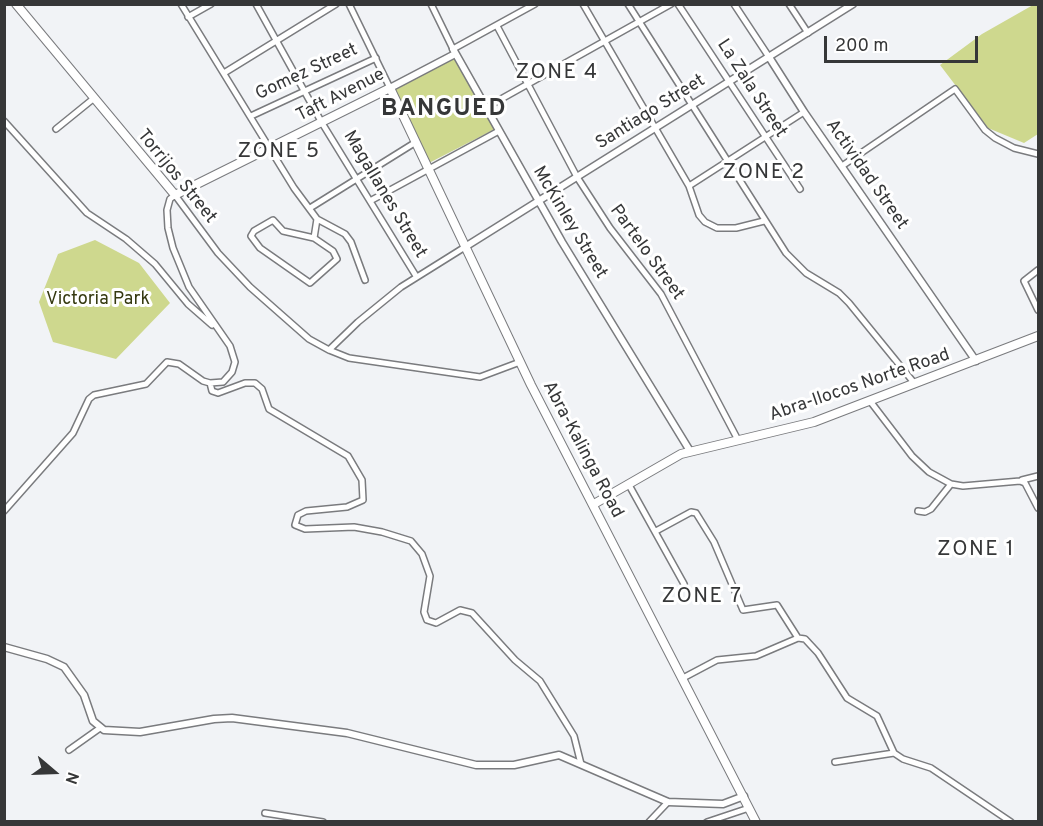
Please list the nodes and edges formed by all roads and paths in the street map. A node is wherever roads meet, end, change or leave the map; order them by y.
1 (16, 4) edge
2 (181, 4) edge
3 (211, 4) edge
4 (256, 4) edge
5 (336, 4) edge
6 (349, 4) edge
7 (431, 4) edge
8 (535, 4) edge
9 (583, 4) edge
10 (628, 4) edge
11 (670, 4) edge
12 (678, 4) edge
13 (734, 4) edge
14 (789, 4) edge
15 (853, 4) edge
16 (845, 7) edge
17 (189, 17) junction
18 (640, 23) junction
19 (497, 26) junction
20 (808, 33) junction
21 (277, 40) junction
22 (605, 42) junction
23 (454, 52) junction
24 (769, 57) junction
25 (376, 58) junction
26 (224, 73) junction
27 (729, 82) junction
28 (528, 85) junction
29 (390, 88) junction
30 (304, 90) junction
31 (93, 99) junction
32 (692, 105) junction
33 (485, 108) junction
34 (804, 112) junction
35 (251, 116) junction
36 (4, 121) edge
37 (322, 123) junction
38 (655, 128) junction
39 (56, 129) dead end
40 (497, 132) junction
41 (766, 138) junction
42 (416, 142) junction
43 (270, 149) junction
44 (1038, 154) edge
45 (726, 162) junction
46 (842, 166) junction
47 (429, 171) junction
48 (577, 177) junction
49 (356, 179) junction
50 (689, 186) junction
51 (800, 189) dead end
52 (175, 195) junction
53 (370, 201) junction
54 (539, 201) junction
55 (310, 208) junction
56 (317, 219) junction
57 (764, 221) junction
58 (314, 238) junction
59 (465, 247) junction
60 (1038, 270) edge
61 (416, 276) junction
62 (365, 280) dead end
63 (1038, 307) edge
64 (216, 327) junction
65 (1038, 336) edge
66 (329, 350) junction
67 (976, 361) junction
68 (520, 362) junction
69 (210, 383) junction
70 (915, 384) junction
71 (870, 401) junction
72 (738, 440) junction
73 (690, 451) junction
74 (1038, 476) edge
75 (1020, 480) junction
76 (951, 484) junction
77 (629, 485) junction
78 (594, 504) junction
79 (1038, 508) edge
80 (4, 511) edge
81 (918, 511) dead end
82 (656, 531) junction
83 (684, 584) dead end
84 (798, 638) junction
85 (4, 647) edge
86 (683, 678) junction
87 (100, 728) junction
88 (69, 750) dead end
89 (894, 753) junction
90 (835, 762) dead end
91 (580, 764) junction
92 (744, 796) junction
93 (668, 802) junction
94 (749, 808) junction
95 (265, 813) dead end
96 (722, 820) edge
97 (323, 822) edge
98 (649, 822) edge
99 (707, 822) edge
100 (756, 822) edge
101 (1011, 822) edge

1 - 31 main road, Torrijos Street
2 - 17 street
3 - 17 street
4 - 21 street, Magallanes Street
5 - 21 street
6 - 25 street
7 - 23 street, McKinley Street
8 - 19 street, Taft Avenue
9 - 22 street
10 - 18 street
11 - 18 street
12 - 27 street, La Zala Street
13 - 24 street, Actividad Street
14 - 20 street
15 - 16 street, Santiago Street
16 - 20 street, Santiago Street
17 - 26 street
18 - 22 street
18 - 32 street
19 - 23 street, Taft Avenue
19 - 28 street, Partelo Street
20 - 24 street, Santiago Street
21 - 26 street
21 - 30 street, Magallanes Street
22 - 28 street
22 - 38 street
23 - 29 street, Taft Avenue
23 - 33 street, McKinley Street
24 - 27 street, Santiago Street
24 - 34 street, Actividad Street
25 - 29 street
25 - 30 street, Gomez Street
26 - 35 street
27 - 32 street, Santiago Street
27 - 41 street, La Zala Street
28 - 33 street
28 - 48 street, Partelo Street
29 - 37 main road, Taft Avenue
29 - 42 main road, Abra-Kalinga Road
30 - 35 street, Gomez Street
30 - 37 street, Magallanes Street
31 - 39 street
31 - 52 main road, Torrijos Street
32 - 38 street, Santiago Street
32 - 45 street
33 - 40 street, McKinley Street
34 - 41 street
34 - 46 street, Actividad Street
35 - 43 street
36 - 64 street
37 - 43 main road, Taft Avenue
37 - 49 street, Magallanes Street
38 - 48 street, Santiago Street
38 - 50 street
40 - 47 street
40 - 54 street, McKinley Street
41 - 45 street
41 - 51 street, La Zala Street
42 - 47 main road, Abra-Kalinga Road
42 - 49 street
43 - 52 main road, Taft Avenue
43 - 55 street
44 - 46 street
45 - 50 street
45 - 57 street
46 - 67 street, Actividad Street
47 - 53 street
47 - 59 main road, Abra-Kalinga Road
48 - 54 street, Santiago Street
48 - 72 street, Partelo Street
49 - 53 street, Magallanes Street
49 - 55 street
50 - 57 street
52 - 64 street
52 - 66 street, Torrijos Street
53 - 61 street, Magallanes Street
54 - 59 street, Santiago Street
54 - 73 street, McKinley Street
55 - 56 street
56 - 58 street
56 - 62 street
57 - 70 street
58 - 58 street
59 - 61 street
59 - 68 main road, Abra-Kalinga Road
60 - 63 street
61 - 66 street
64 - 69 street
65 - 67 main road, Abra-Ilocos Norte Road
66 - 68 street, Torrijos Street
67 - 70 main road, Abra-Ilocos Norte Road
68 - 78 main road, Abra-Kalinga Road
69 - 80 street
69 - 91 street
70 - 71 main road, Abra-Ilocos Norte Road
71 - 72 main road, Abra-Ilocos Norte Road
71 - 76 street
72 - 73 main road, Abra-Ilocos Norte Road
73 - 77 main road, Abra-Ilocos Norte Road
74 - 75 street
75 - 76 street
75 - 79 street
76 - 81 street
77 - 78 main road, Abra-Ilocos Norte Road
77 - 82 street
78 - 86 main road, Abra-Kalinga Road
82 - 83 street
82 - 84 street
84 - 86 street
84 - 89 street
85 - 87 street
86 - 92 main road, Abra-Kalinga Road
87 - 88 street
87 - 91 street
89 - 90 street
89 - 101 street
91 - 93 street
92 - 93 street
92 - 94 main road, Abra-Kalinga Road
93 - 98 street
94 - 96 street
94 - 100 main road, Abra-Kalinga Road
95 - 97 street
96 - 99 street

